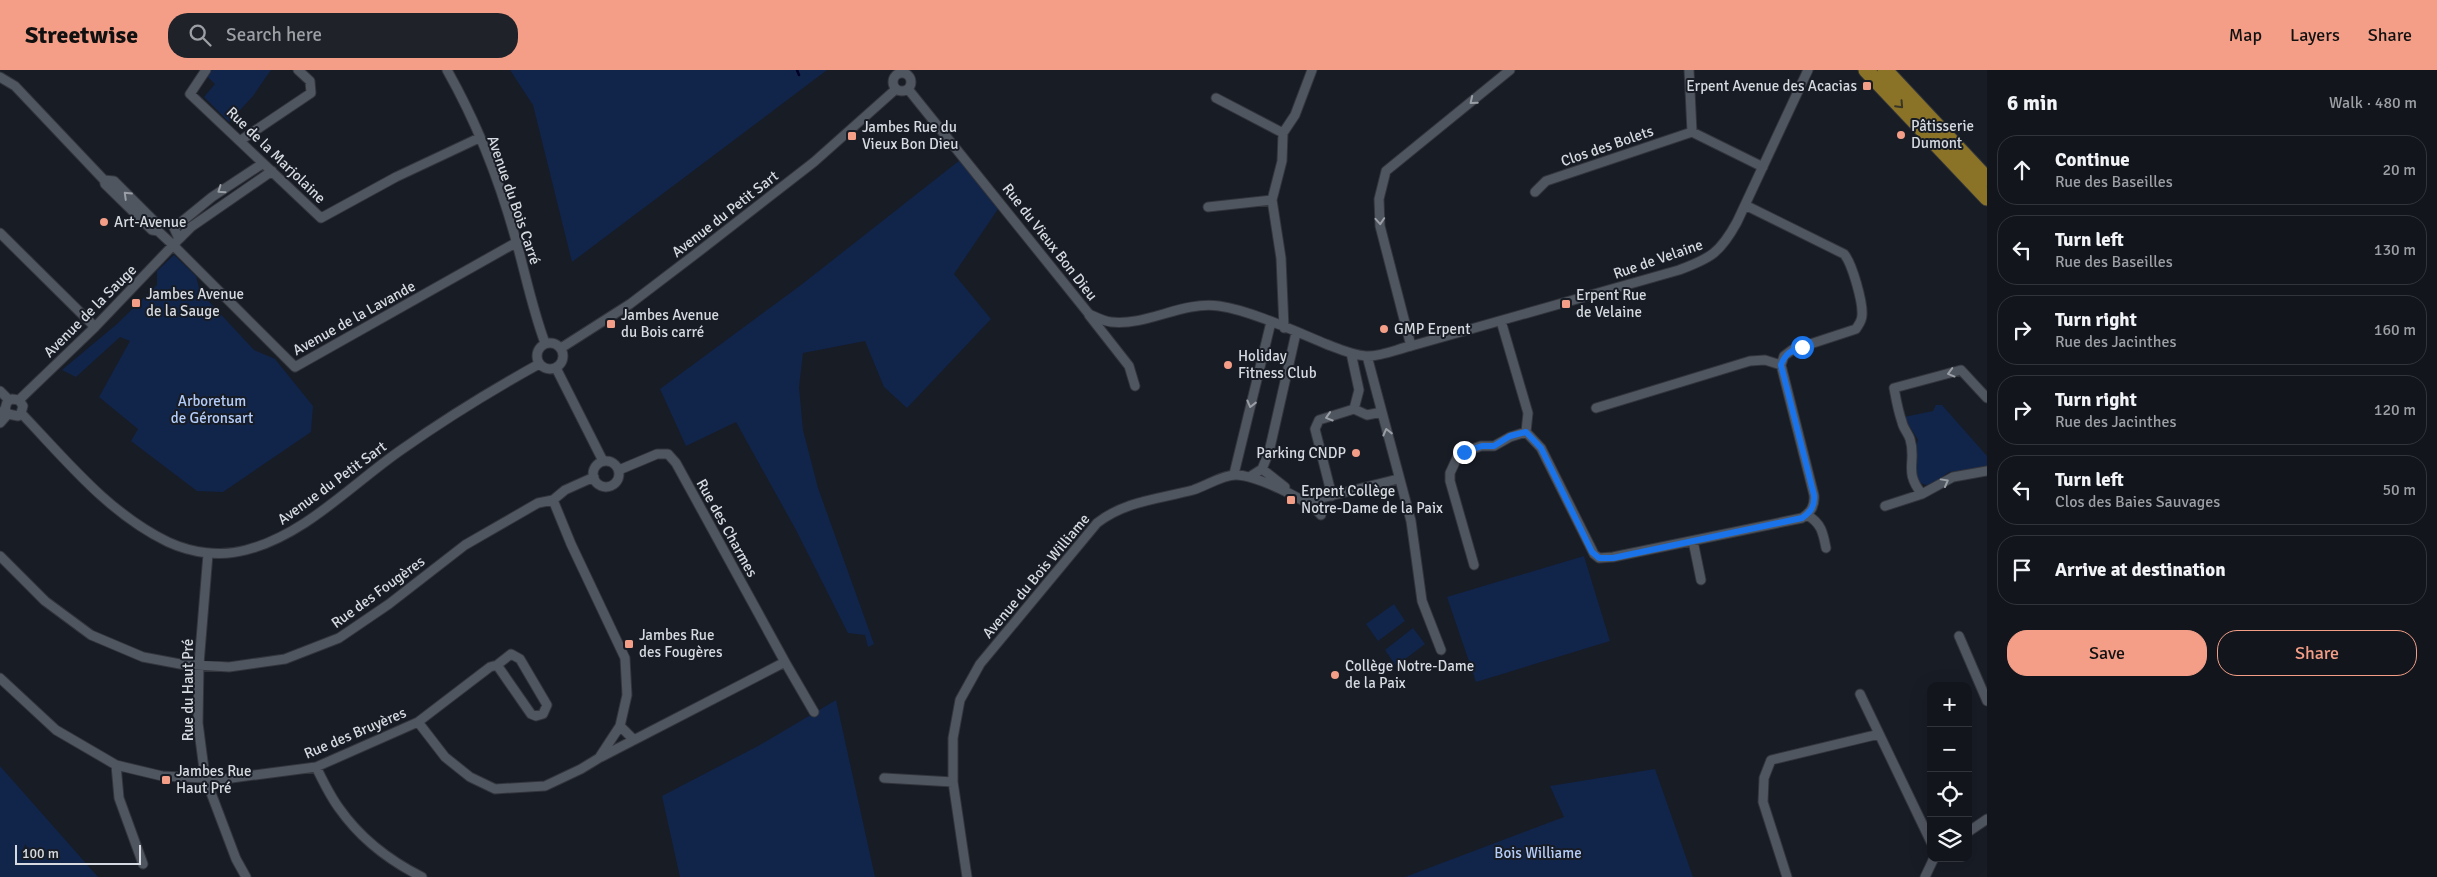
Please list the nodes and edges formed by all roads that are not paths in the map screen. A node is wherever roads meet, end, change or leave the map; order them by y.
1 (206, 70) edge
2 (298, 70) edge
3 (447, 70) edge
4 (1312, 70) edge
5 (1510, 70) edge
6 (1689, 70) edge
7 (1808, 70) edge
8 (1866, 70) edge
9 (1885, 70) edge
10 (894, 73) edge
11 (911, 73) edge
12 (0, 76) edge
13 (908, 89) junction
14 (896, 90) junction
15 (1216, 98) dead end
16 (1692, 132) junction
17 (1283, 134) junction
18 (479, 138) junction
19 (241, 140) junction
20 (262, 164) junction
21 (1764, 167) junction
22 (272, 171) junction
23 (1987, 179) edge
24 (1534, 192) dead end
25 (1987, 198) edge
26 (1272, 200) junction
27 (1745, 205) junction
28 (1208, 207) dead end
29 (0, 233) edge
30 (176, 242) junction
31 (517, 242) junction
32 (1089, 314) junction
33 (1500, 321) junction
34 (1270, 322) junction
35 (95, 327) junction
36 (1284, 328) junction
37 (1296, 332) junction
38 (545, 343) junction
39 (1411, 346) junction
40 (561, 348) junction
41 (1351, 353) junction
42 (1368, 356) junction
43 (540, 364) junction
44 (1781, 365) junction
45 (556, 368) junction
46 (1134, 386) dead end
47 (0, 391) edge
48 (1987, 398) edge
49 (9, 400) junction
50 (19, 400) junction
51 (1596, 408) dead end
52 (1354, 410) junction
53 (4, 412) edge
54 (1382, 412) junction
55 (21, 413) junction
56 (0, 423) edge
57 (1526, 432) junction
58 (603, 461) junction
59 (1262, 469) junction
60 (619, 470) junction
61 (1987, 471) edge
62 (1234, 474) junction
63 (1251, 476) junction
64 (594, 478) junction
65 (1398, 479) junction
66 (1922, 494) junction
67 (1332, 496) junction
68 (553, 500) junction
69 (1317, 500) junction
70 (1306, 502) junction
71 (1885, 506) dead end
72 (1321, 515) dead end
73 (1807, 515) junction
74 (1693, 541) junction
75 (1826, 548) dead end
76 (208, 554) junction
77 (0, 556) edge
78 (1474, 565) dead end
79 (1701, 580) dead end
80 (1959, 636) dead end
81 (1441, 650) dead end
82 (785, 662) junction
83 (199, 664) junction
84 (497, 665) junction
85 (0, 678) edge
86 (1860, 694) dead end
87 (1987, 701) edge
88 (814, 712) dead end
89 (418, 722) junction
90 (620, 726) junction
91 (1879, 734) junction
92 (634, 740) junction
93 (599, 758) junction
94 (116, 765) junction
95 (316, 767) junction
96 (205, 777) junction
97 (884, 778) dead end
98 (953, 782) junction
99 (1987, 819) edge
100 (1972, 829) edge
101 (1927, 834) edge
102 (1932, 862) edge
103 (144, 864) dead end
104 (246, 877) edge
105 (422, 877) edge
106 (967, 877) edge
107 (1787, 877) edge
108 (1925, 877) edge

1 - 19 street, Rue de la Marjolaine
2 - 19 street
3 - 18 street, Avenue du Bois Carré
4 - 17 street
5 -> 39 street
6 - 16 street
7 - 21 street, Rue de Velaine
8 -> 25 main road
9 - 23 main road
10 - 11 street
10 - 14 street
11 - 13 street
12 - 30 street, Avenue de la Lavande
13 - 14 street
13 - 32 street, Rue du Vieux Bon Dieu
14 - 40 street, Avenue du Petit Sart
15 - 17 street
16 - 21 street
16 - 24 street, Clos des Bolets
17 - 26 street
18 - 22 street, Rue de la Marjolaine
18 - 31 street, Avenue du Bois Carré
19 - 20 street, Rue de la Marjolaine
20 - 22 street, Rue de la Marjolaine
20 -> 30 street, Avenue de la Sauge
21 - 27 street, Rue de Velaine
22 - 30 street, Avenue de la Sauge
26 - 28 street
26 - 36 street
27 - 33 street, Rue de Velaine
27 - 44 street
29 - 35 street
30 - 31 street, Avenue de la Lavande
30 - 35 street, Avenue de la Sauge
31 - 38 street, Avenue du Bois Carré
32 - 34 street, Rue du Vieux Bon Dieu
32 - 46 street
33 - 39 street, Rue de Velaine
33 - 57 street
34 - 36 street, Rue du Vieux Bon Dieu
34 -> 62 street
35 - 50 street, Avenue de la Sauge
36 - 37 street, Rue du Vieux Bon Dieu
37 - 41 street
37 - 59 street
38 - 40 street
38 - 43 street
39 - 42 street, Rue de Velaine
40 - 45 street
41 - 42 street, Rue de Velaine
41 - 52 street
42 - 54 street
43 - 45 street
43 - 76 street, Avenue du Petit Sart
44 - 51 street
44 - 73 street
45 - 58 street
47 - 49 street
48 -> 66 street
49 - 50 street
49 - 53 street
50 - 55 street
52 - 54 street
52 -> 67 street
53 - 55 street
53 - 56 street
65 -> 54 street
55 - 76 street, Avenue du Petit Sart
57 - 74 street
57 - 78 street
58 - 60 street
58 - 64 street
59 - 63 street
59 - 69 street
60 - 64 street
60 - 82 street, Rue des Charmes
66 -> 61 street
62 - 63 street
62 - 98 street, Avenue du Bois Williame
63 - 70 street
64 - 68 street, Rue des Fougères
65 - 67 street
65 - 81 street
66 - 71 street
67 - 69 street
68 - 83 street, Rue des Fougères
68 - 90 street
69 - 70 street
70 - 72 street
73 - 74 street
73 - 75 street
74 - 79 street
76 - 83 street, Rue du Haut Pré
77 - 83 street, Rue des Fougères
80 - 87 street
82 - 88 street, Rue des Charmes
82 - 92 street
83 - 96 street, Rue du Haut Pré
84 - 84 street, Rue des Bruyères
84 - 89 street, Rue des Bruyères
85 - 94 street, Rue des Bruyères
86 - 91 street
89 - 93 street
89 - 95 street, Rue des Bruyères
90 - 92 street
90 - 93 street
91 - 101 street
91 - 107 street
92 - 93 street
94 - 96 street, Rue des Bruyères
94 - 103 street
95 - 96 street, Rue des Bruyères
95 - 105 street
96 - 104 street, Rue du Haut Pré
97 - 98 street
98 - 106 street, Avenue du Bois Williame
99 - 100 street
102 - 108 street

